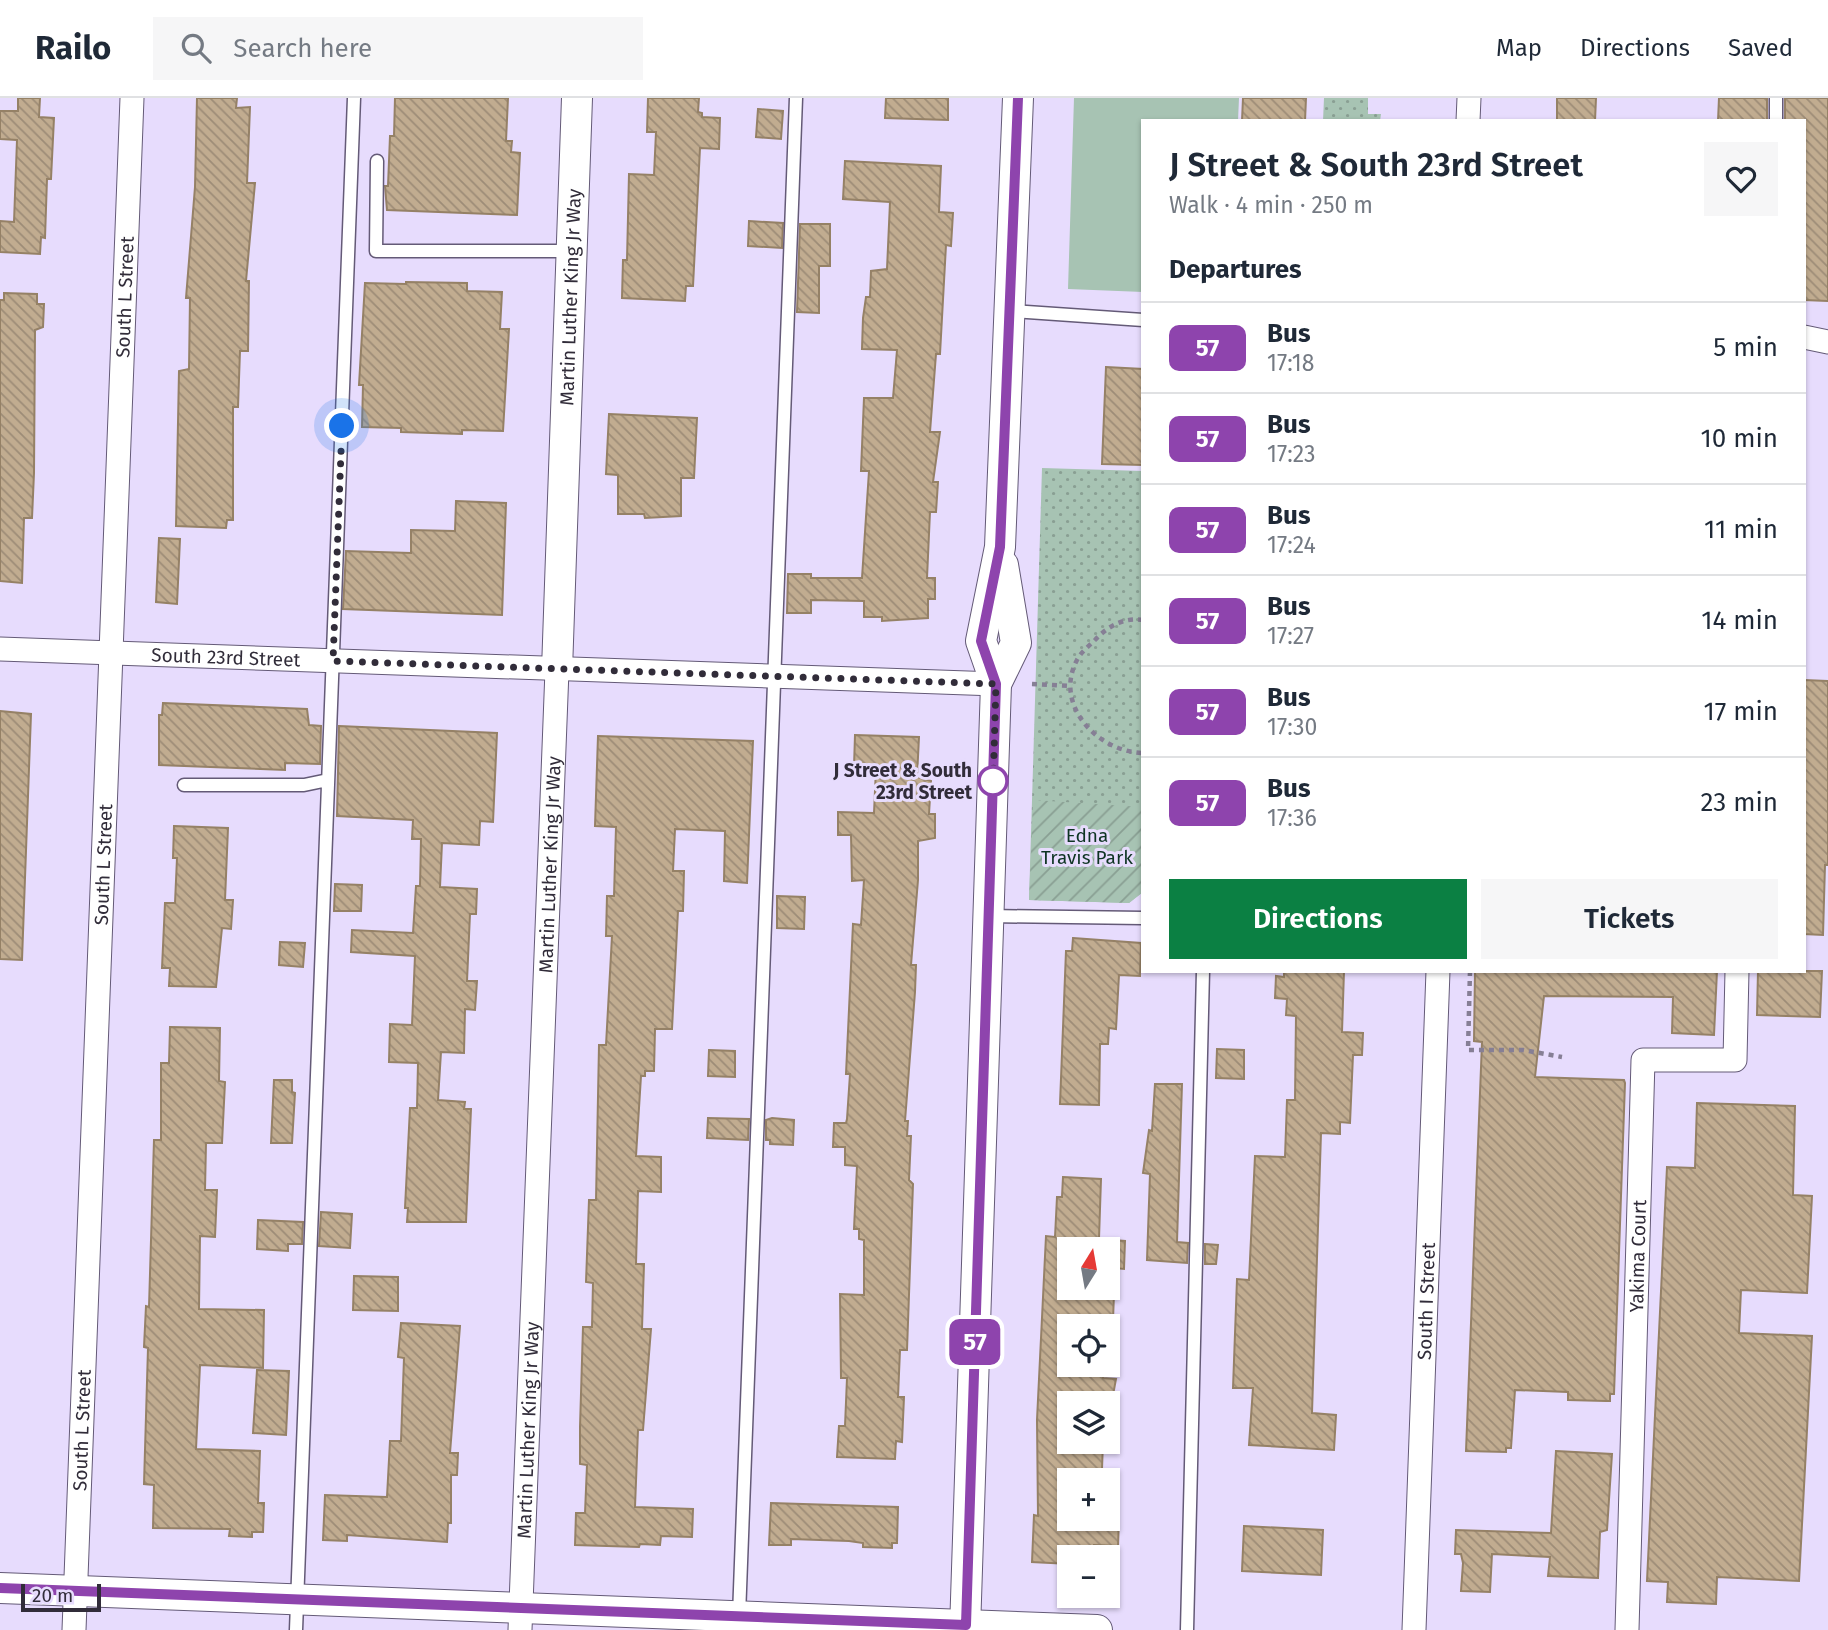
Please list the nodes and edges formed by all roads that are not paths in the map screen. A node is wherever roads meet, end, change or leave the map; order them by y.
1 (132, 98) edge
2 (354, 98) edge
3 (577, 98) edge
4 (796, 98) edge
5 (1018, 98) edge
6 (1469, 98) edge
7 (1776, 98) edge
8 (1468, 119) edge
9 (1776, 119) edge
10 (377, 161) dead end
11 (571, 251) junction
12 (1011, 311) junction
13 (1141, 320) edge
14 (1806, 337) edge
15 (1828, 342) edge
16 (0, 649) edge
17 (112, 653) junction
18 (333, 661) junction
19 (556, 670) junction
20 (775, 678) junction
21 (996, 684) junction
22 (328, 780) junction
23 (184, 785) dead end
24 (989, 916) junction
25 (1141, 918) edge
26 (1203, 973) edge
27 (1438, 973) edge
28 (1737, 973) edge
29 (0, 1588) edge
30 (75, 1591) junction
31 (297, 1599) junction
32 (520, 1619) edge
33 (738, 1623) edge
34 (966, 1627) edge
35 (74, 1630) edge
36 (296, 1630) edge
37 (1097, 1630) edge
38 (1187, 1630) edge
39 (1414, 1630) edge
40 (1627, 1630) edge

1 - 17 street, South L Street
2 - 18 lane
3 - 11 street, Martin Luther King Jr Way
4 - 20 lane
5 - 12 street
6 - 8 street
7 - 9 lane
10 - 11 lane
11 - 19 street, Martin Luther King Jr Way
12 - 13 lane
12 - 21 street
14 - 15 street
16 - 17 street, South 23rd Street
17 - 18 street, South 23rd Street
17 - 30 street, South L Street
18 - 19 street, South 23rd Street
18 - 22 lane
19 - 20 street, South 23rd Street
19 - 32 street, Martin Luther King Jr Way
20 - 21 street, South 23rd Street
20 - 33 lane
21 - 24 street
22 - 23 lane
22 - 31 lane
24 - 25 lane
24 - 34 street
26 - 38 lane
27 - 39 street, South I Street
28 - 40 street, Yakima Court
29 - 30 street
30 - 31 street
30 - 35 street, South L Street
31 - 32 street
31 - 36 lane
32 - 33 street
33 - 34 street
34 - 37 street

